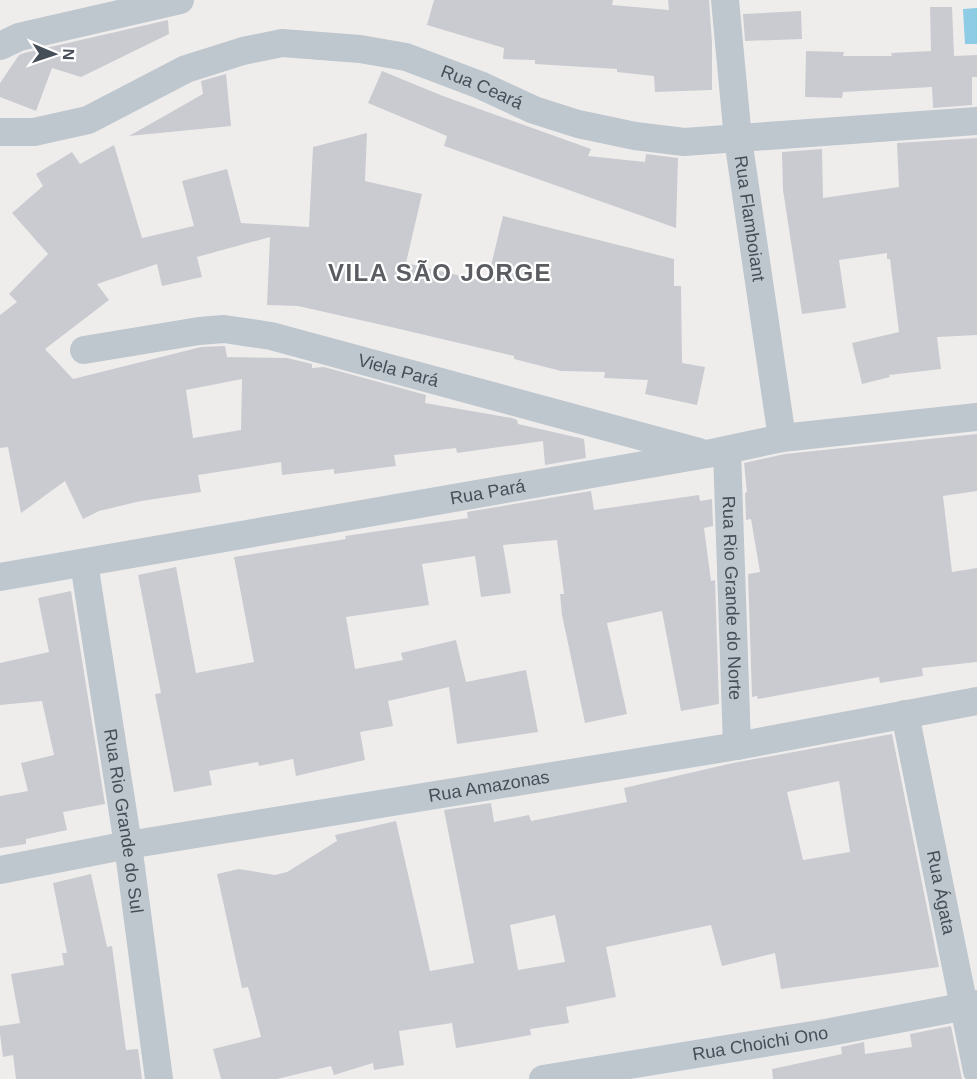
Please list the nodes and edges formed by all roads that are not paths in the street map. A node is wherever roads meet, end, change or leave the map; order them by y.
1 (180, 0) edge
2 (725, 0) edge
3 (0, 46) edge
4 (977, 121) edge
5 (0, 132) edge
6 (738, 139) junction
7 (84, 350) dead end
8 (977, 417) edge
9 (782, 438) junction
10 (717, 453) junction
11 (84, 563) junction
12 (0, 577) edge
13 (977, 701) edge
14 (905, 714) junction
15 (737, 746) junction
16 (128, 845) junction
17 (0, 870) edge
18 (970, 1005) edge
19 (977, 1071) edge
20 (159, 1079) edge
21 (543, 1079) edge

1 - 3 street
2 - 6 street, Rua Flamboiant
4 - 6 street, Rua Ceará
5 - 6 street, Rua Ceará
6 - 9 street, Rua Flamboiant
7 - 10 street, Viela Pará
8 - 9 street, Rua Pará
9 - 10 street, Rua Pará
10 - 11 street, Rua Pará
10 - 15 street, Rua Rio Grande do Norte
11 - 12 street, Rua Pará
11 - 16 street, Rua Rio Grande do Sul
13 - 14 street, Rua Amazonas
14 - 15 street, Rua Amazonas
14 - 18 street, Rua Ágata
15 - 16 street, Rua Amazonas
16 - 17 street, Rua Amazonas
16 - 20 street, Rua Rio Grande do Sul
18 - 19 street, Rua Ágata
18 - 21 street, Rua Choichi Ono

